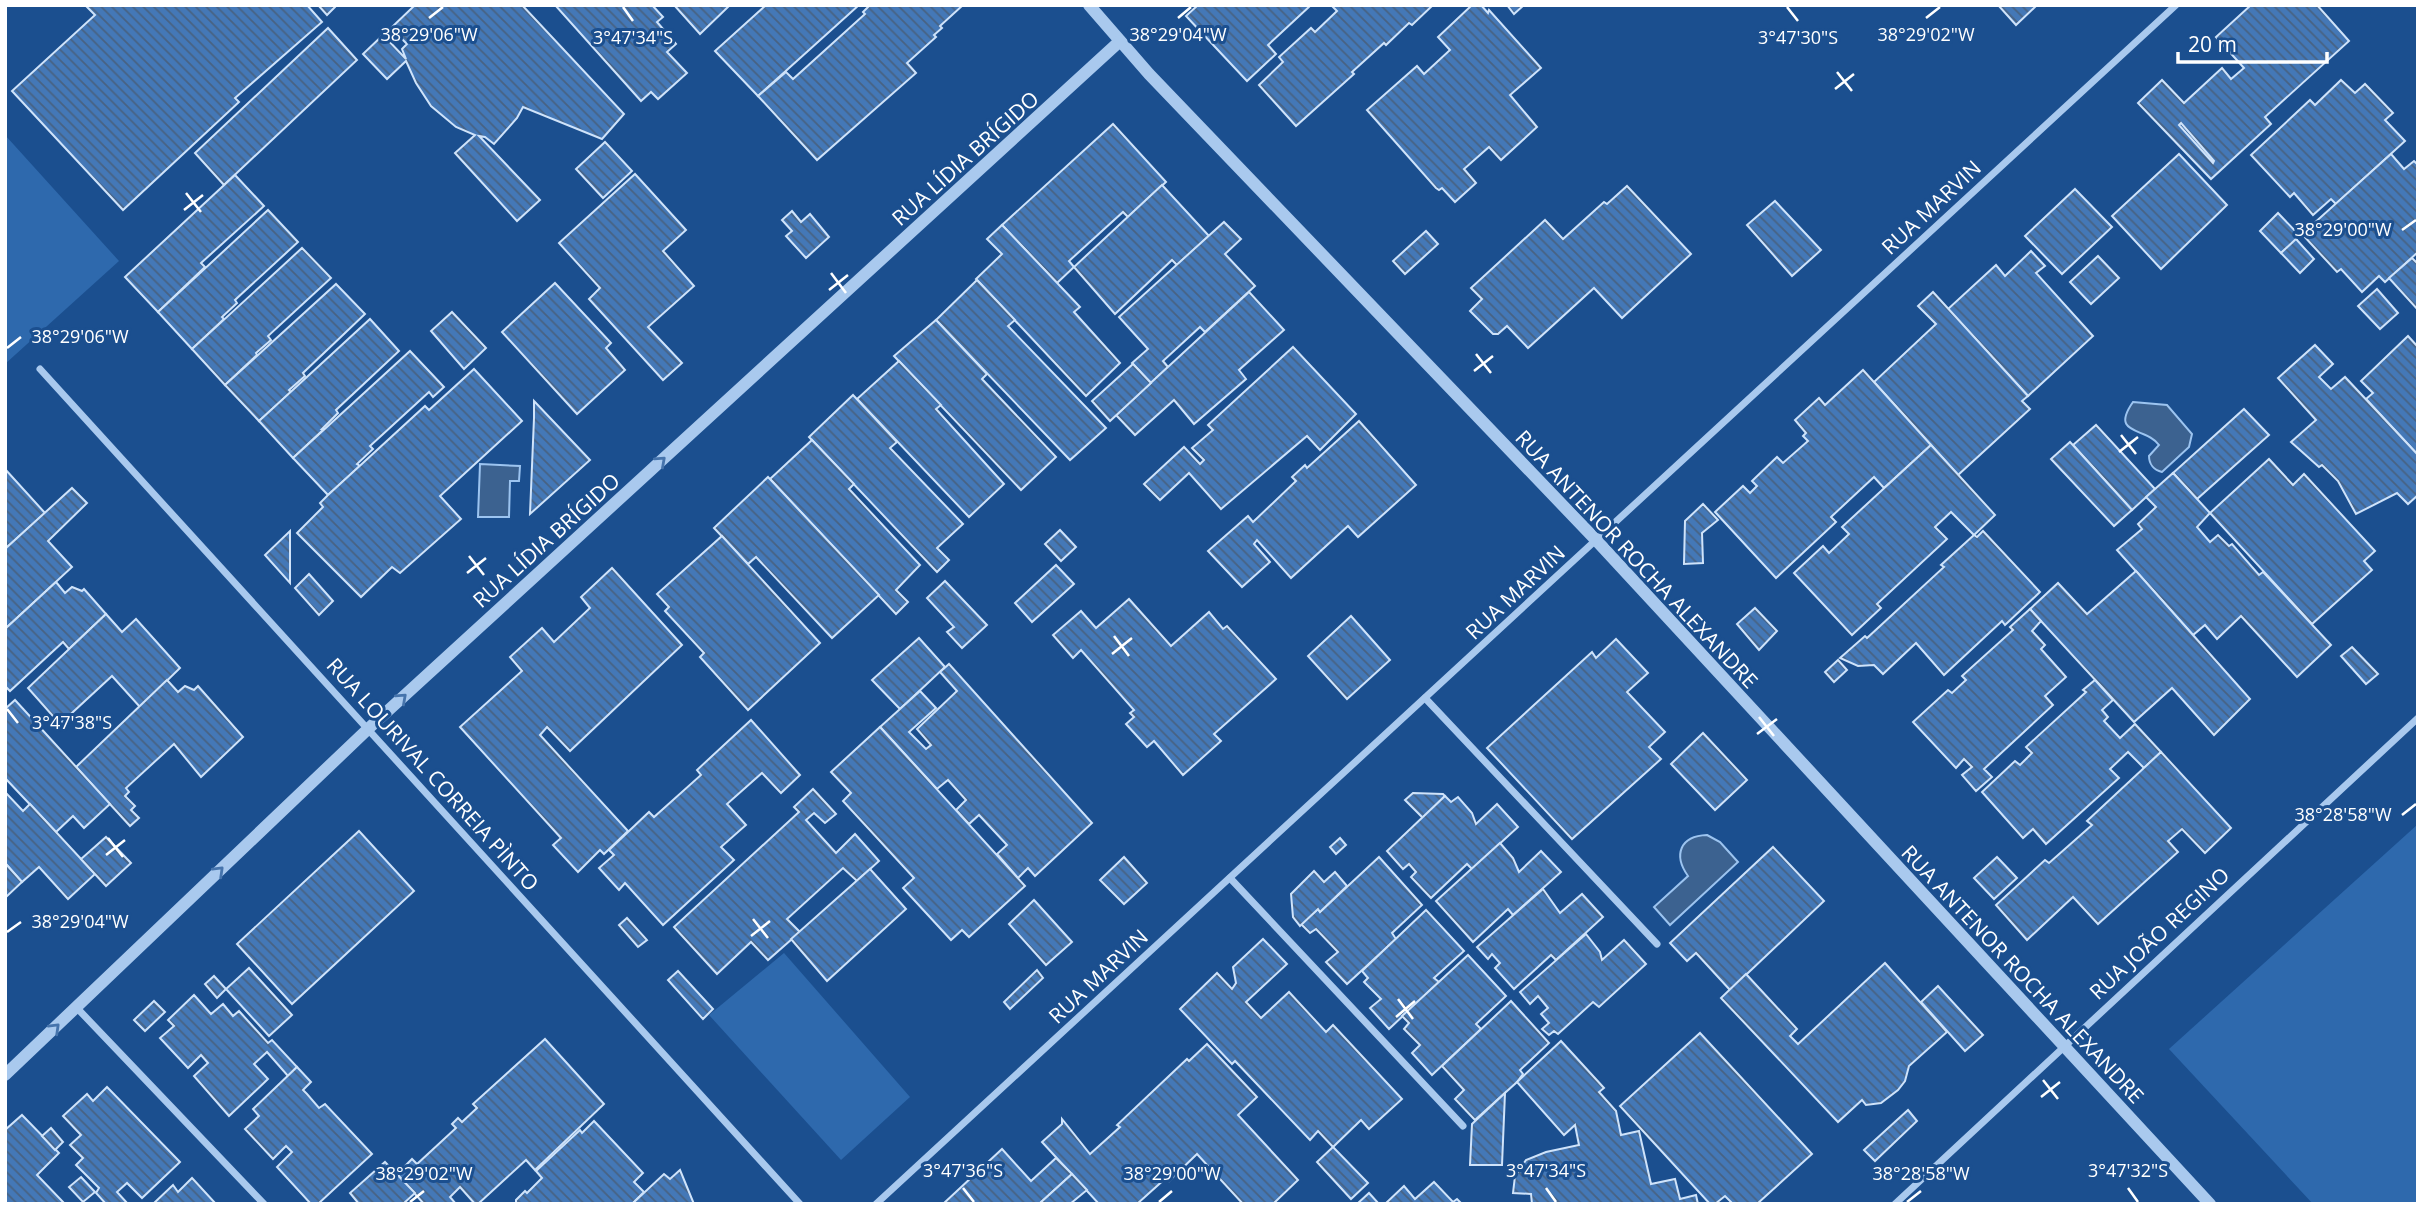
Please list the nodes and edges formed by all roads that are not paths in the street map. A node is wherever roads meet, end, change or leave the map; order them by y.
1 (1089, 5) edge
2 (2176, 5) edge
3 (1120, 41) junction
4 (40, 369) dead end
5 (1597, 540) junction
6 (1425, 698) junction
7 (2418, 719) edge
8 (369, 728) junction
9 (1230, 878) junction
10 (1657, 944) dead end
11 (76, 1007) junction
12 (2063, 1046) junction
13 (5, 1075) edge
14 (1463, 1126) dead end
15 (264, 1204) edge
16 (800, 1204) edge
17 (876, 1204) edge
18 (1895, 1204) edge
19 (2210, 1204) edge

1 - 3 street, RUA ANTENOR ROCHA ALEXANDRE
2 - 5 street, RUA MARVIN
3 - 5 street, RUA ANTENOR ROCHA ALEXANDRE
8 -> 3 street, RUA LÍDIA BRÍGIDO
4 - 8 street, RUA LOURIVAL CORREIA PÌNTO
5 - 6 street, RUA MARVIN
5 - 12 street, RUA ANTENOR ROCHA ALEXANDRE
6 - 9 street, RUA MARVIN
6 - 10 street
7 - 12 street, RUA JOÃO REGINO
11 -> 8 street, RUA LÍDIA BRÍGIDO
8 - 16 street, RUA LOURIVAL CORREIA PÌNTO
9 - 14 street
9 - 17 street, RUA MARVIN
13 -> 11 street, RUA LÍDIA BRÍGIDO
11 - 15 street
12 - 18 street, RUA JOÃO REGINO
12 - 19 street, RUA ANTENOR ROCHA ALEXANDRE

